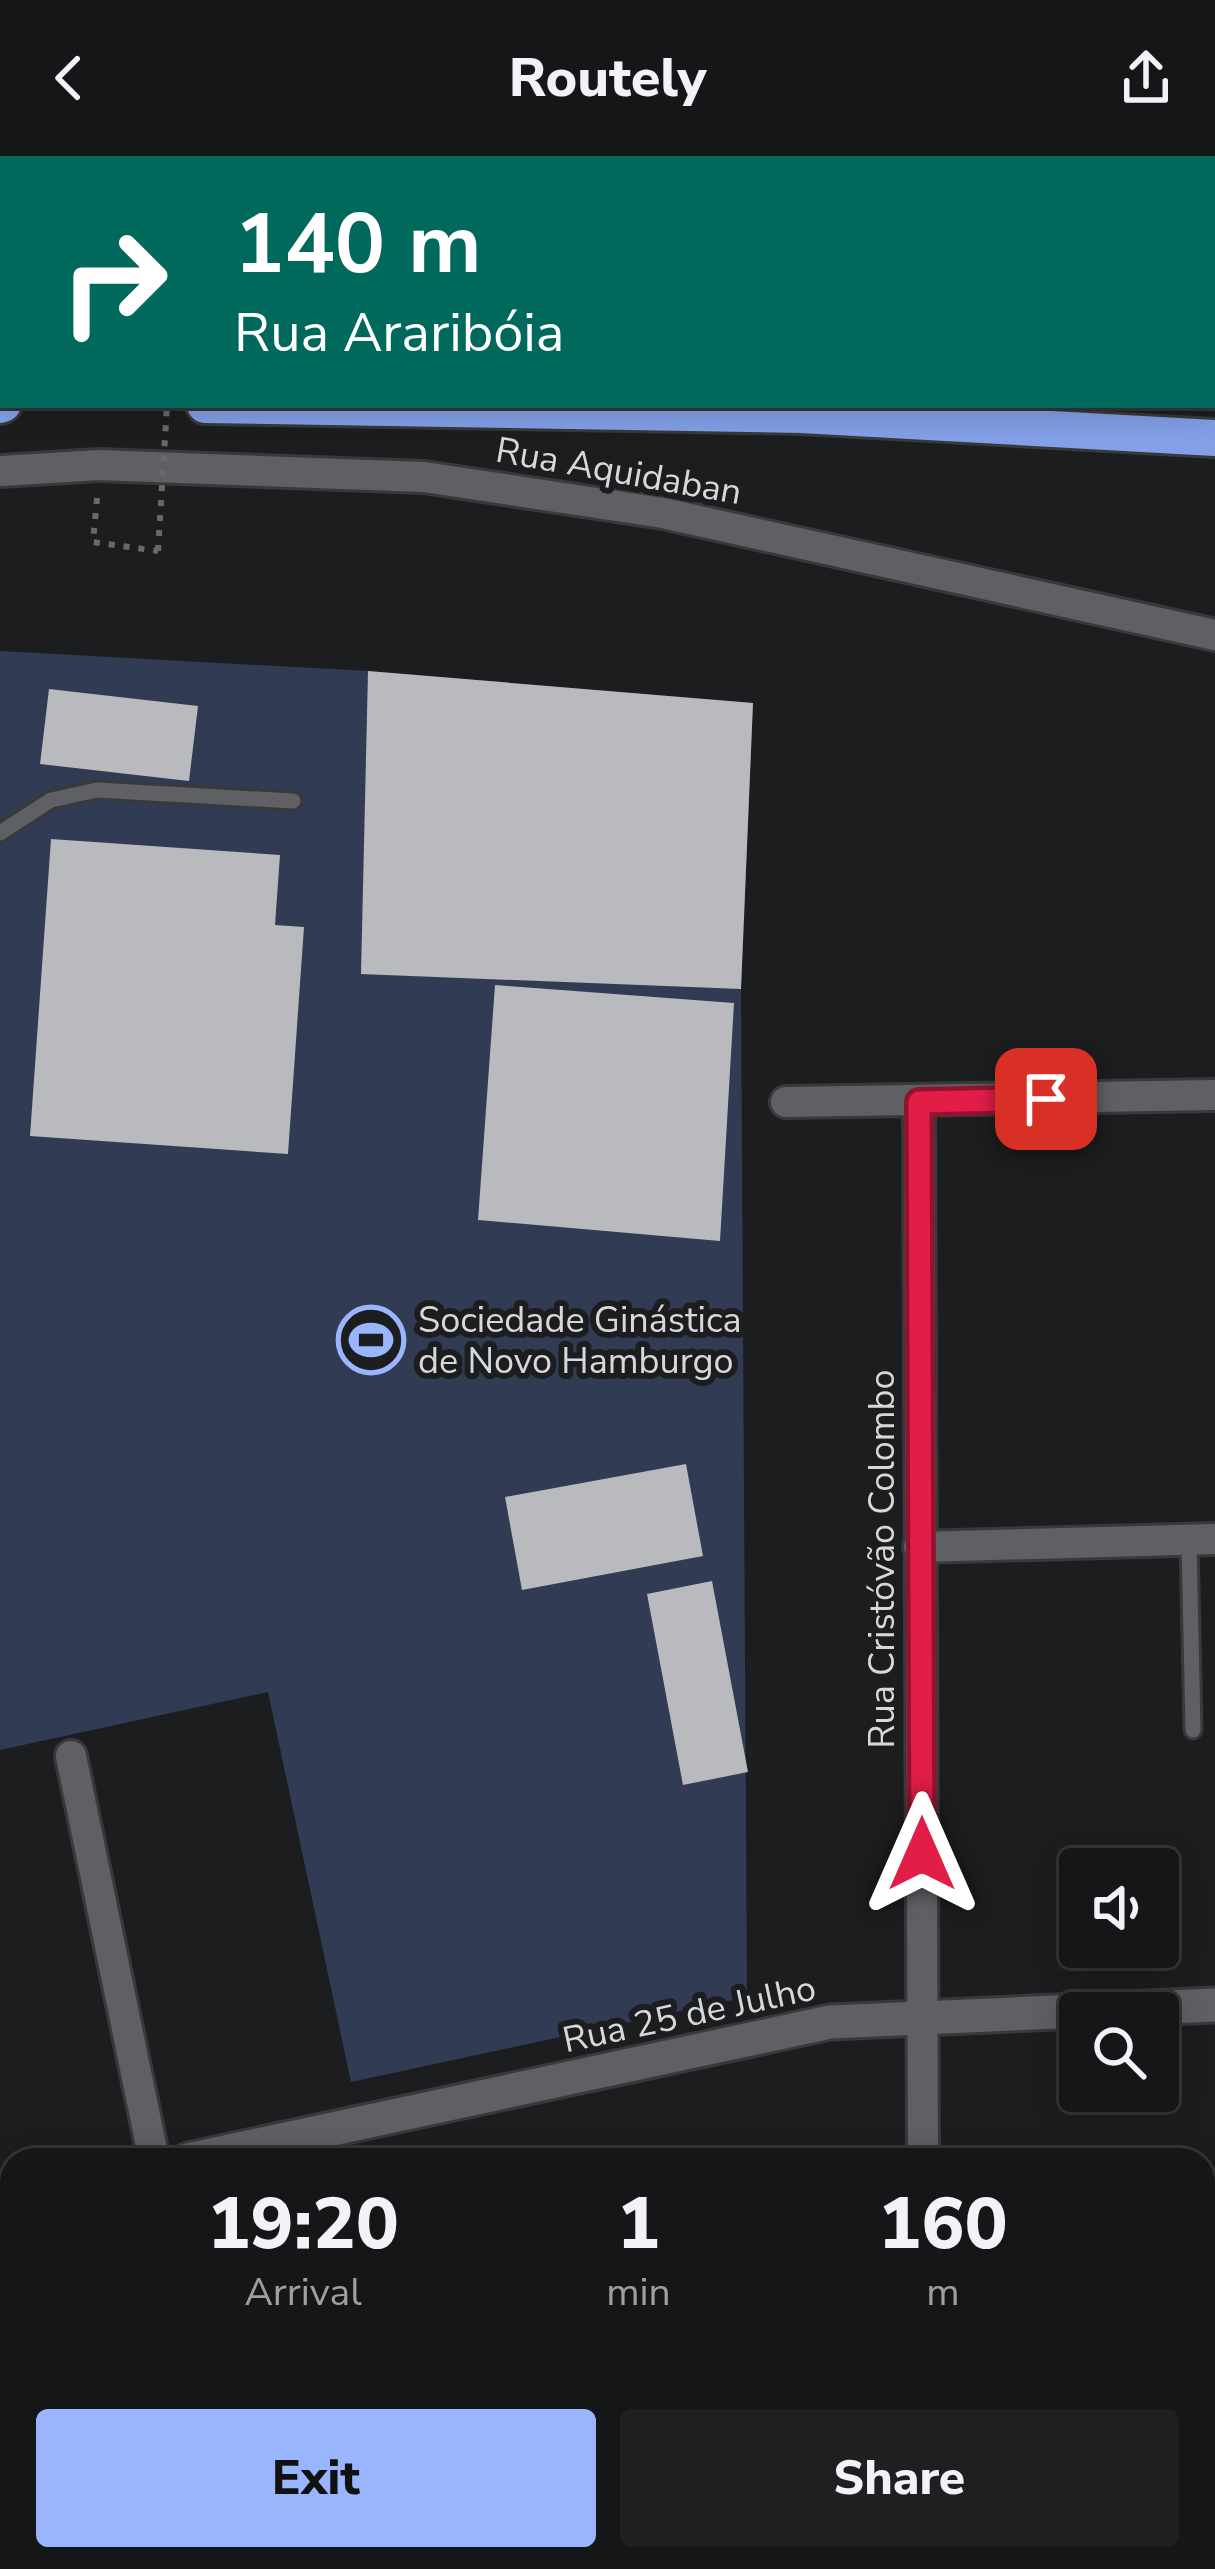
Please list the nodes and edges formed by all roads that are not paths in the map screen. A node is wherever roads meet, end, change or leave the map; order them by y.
1 (384, 408) edge
2 (703, 408) edge
3 (803, 415) junction
4 (1215, 438) edge
5 (0, 471) edge
6 (1215, 635) edge
7 (292, 801) dead end
8 (0, 832) edge
9 (1215, 1095) edge
10 (786, 1102) dead end
11 (919, 1102) junction
12 (1202, 1540) edge
13 (919, 1547) junction
14 (1193, 1730) dead end
15 (71, 1756) dead end
16 (1215, 2005) edge
17 (923, 2018) junction
18 (152, 2148) edge
19 (244, 2148) edge
20 (923, 2148) edge

1 - 3 highway
2 - 3 highway
3 - 4 highway
5 - 6 street, Rua Aquidaban
7 - 8 lane
9 - 11 street
10 - 11 street
11 - 13 street, Rua Cristóvão Colombo
12 - 13 street
12 - 14 lane
13 - 17 street, Rua Cristóvão Colombo
15 - 18 street
16 - 17 street, Rua 25 de Julho
17 - 19 street, Rua 25 de Julho
17 - 20 street, Rua Cristóvão Colombo

